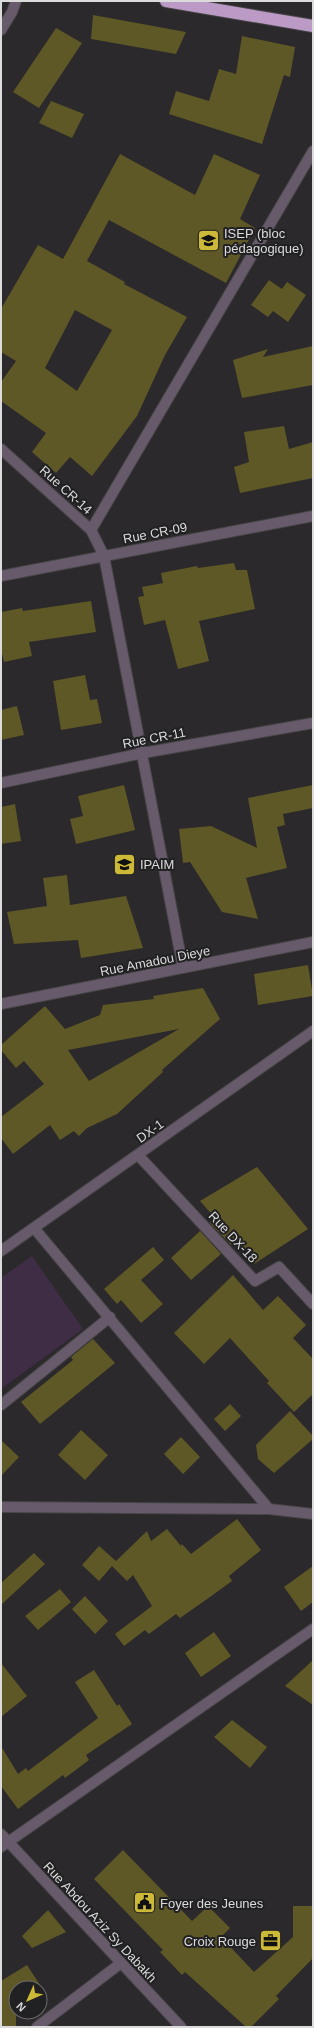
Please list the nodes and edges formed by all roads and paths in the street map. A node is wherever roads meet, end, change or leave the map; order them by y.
1 (16, 1) edge
2 (166, 1) edge
3 (201, 4) edge
4 (313, 26) edge
5 (1, 30) edge
6 (313, 151) edge
7 (1, 449) edge
8 (313, 516) edge
9 (91, 530) junction
10 (104, 556) junction
11 (1, 576) edge
12 (313, 723) edge
13 (143, 753) junction
14 (1, 783) edge
15 (313, 942) edge
16 (183, 968) junction
17 (1, 1004) edge
18 (313, 1031) edge
19 (138, 1155) junction
20 (34, 1228) junction
21 (1, 1251) edge
22 (313, 1304) edge
23 (110, 1317) junction
24 (1, 1405) edge
25 (1, 1507) edge
26 (269, 1508) junction
27 (313, 1514) edge
28 (313, 1629) edge
29 (3, 1841) edge
30 (121, 1963) junction
31 (37, 2027) edge
32 (181, 2027) edge

1 - 5 street
2 - 3 highway
3 - 4 highway
6 - 9 street
7 - 9 street, Rue CR-14
8 - 10 street, Rue CR-09
9 - 10 street, Rue CR-14
10 - 11 street, Rue CR-09
10 - 13 street, Rue CR-14
12 - 13 street, Rue CR-11
13 - 14 street, Rue CR-11
13 - 16 street, Rue CR-14
15 - 16 street, Rue Amadou Dieye
16 - 17 street, Rue Amadou Dieye
18 - 19 street, DX-1
19 - 20 street, DX-1
19 - 22 street, Rue DX-18
20 - 21 street, DX-1
20 - 23 street
23 - 24 street
23 - 26 street
25 - 26 street
26 - 27 street
28 - 29 street
29 - 30 street, Rue Abdou Aziz Sy Dabakh
30 - 31 street
30 - 32 street, Rue Abdou Aziz Sy Dabakh

